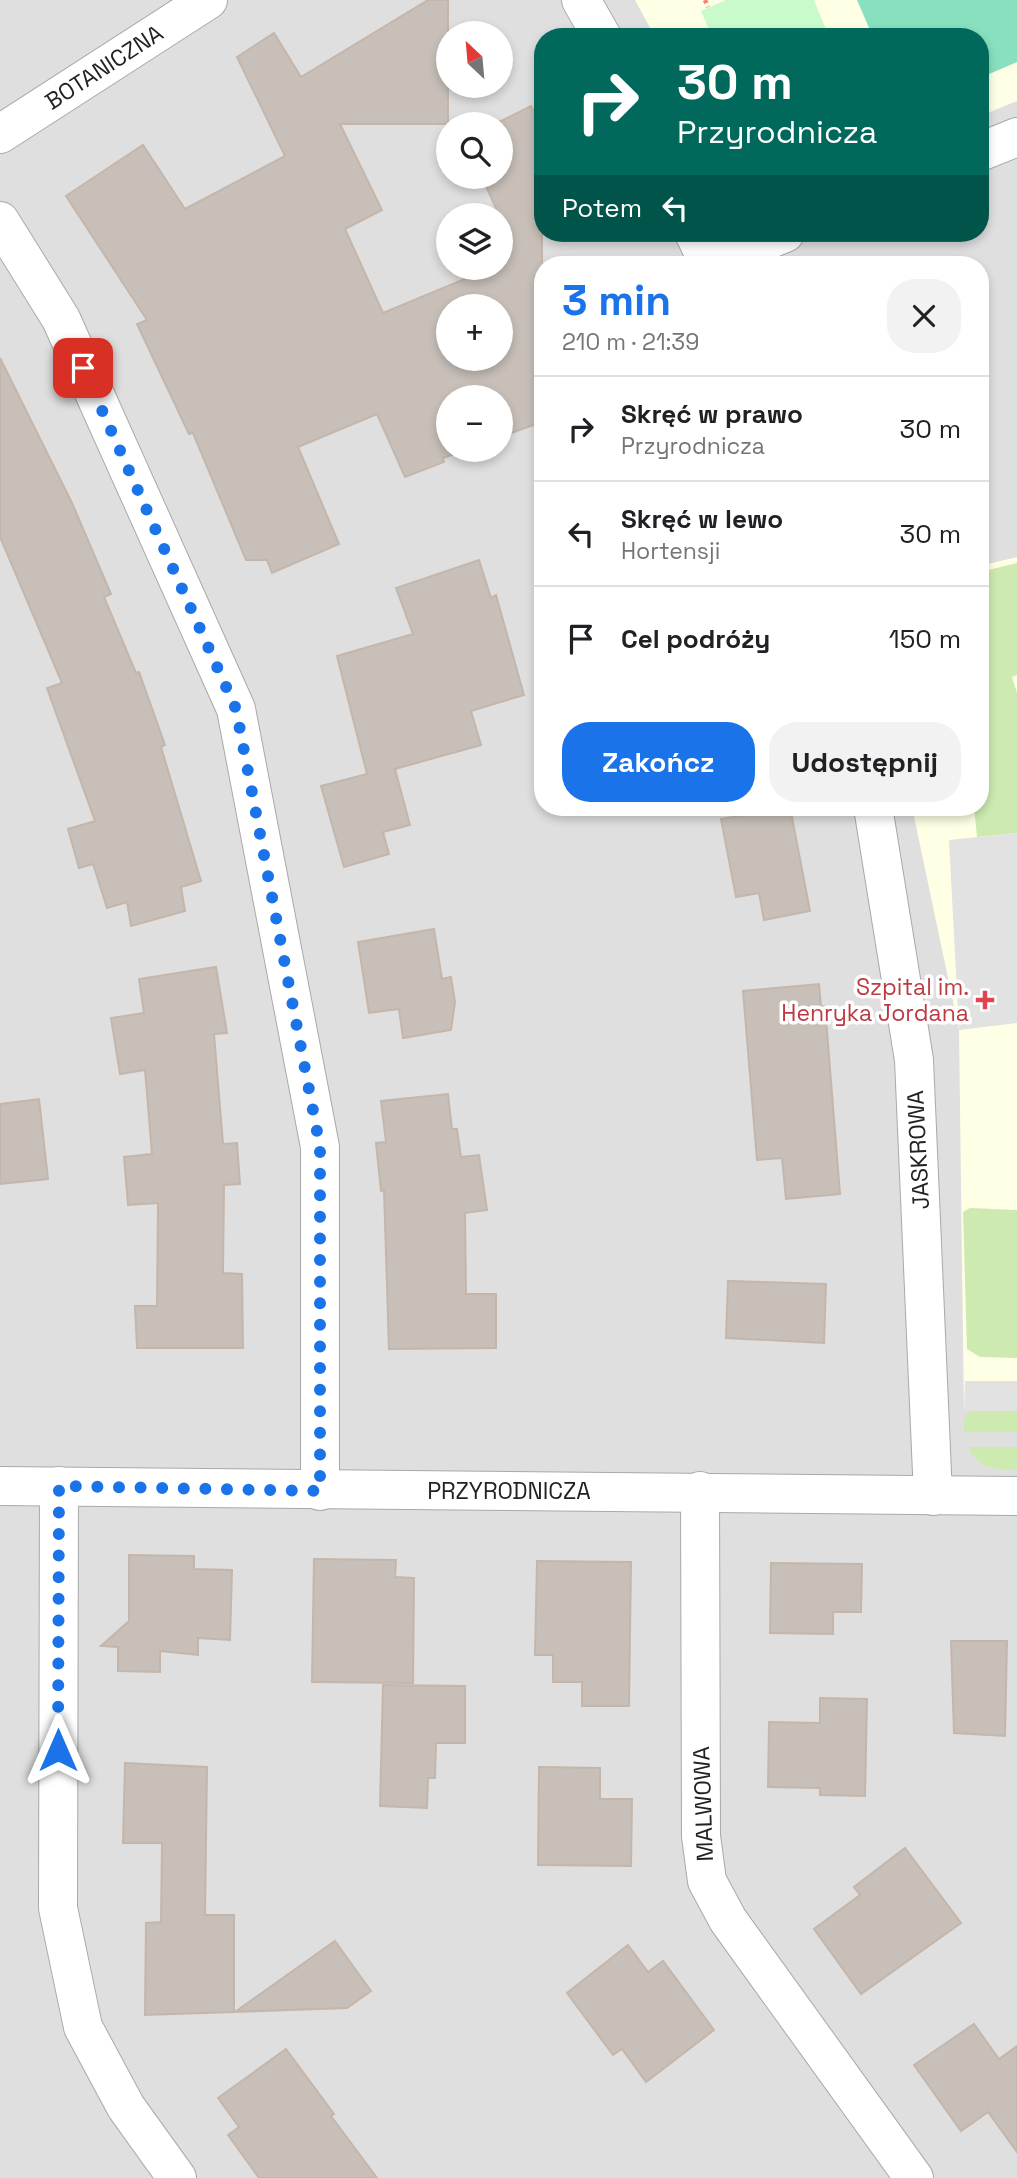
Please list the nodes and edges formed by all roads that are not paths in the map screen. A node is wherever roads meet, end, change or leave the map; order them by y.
1 (208, 0) edge
2 (581, 0) edge
3 (598, 28) edge
4 (0, 134) edge
5 (1017, 137) edge
6 (989, 148) edge
7 (0, 220) edge
8 (763, 242) edge
9 (729, 256) edge
10 (874, 816) edge
11 (0, 1486) edge
12 (59, 1486) junction
13 (320, 1491) junction
14 (700, 1491) junction
15 (933, 1496) junction
16 (1017, 1496) edge
17 (177, 2178) edge
18 (914, 2178) edge

1 - 4 street, BOTANICZNA
2 - 3 street
5 - 6 street
7 - 13 street
8 - 9 street
10 - 15 street, JASKROWA
11 - 12 street, PRZYRODNICZA
12 - 13 street, PRZYRODNICZA
12 - 17 street
13 - 14 street, PRZYRODNICZA
14 - 15 street, PRZYRODNICZA
14 - 18 street, MALWOWA
15 - 16 street, PRZYRODNICZA

